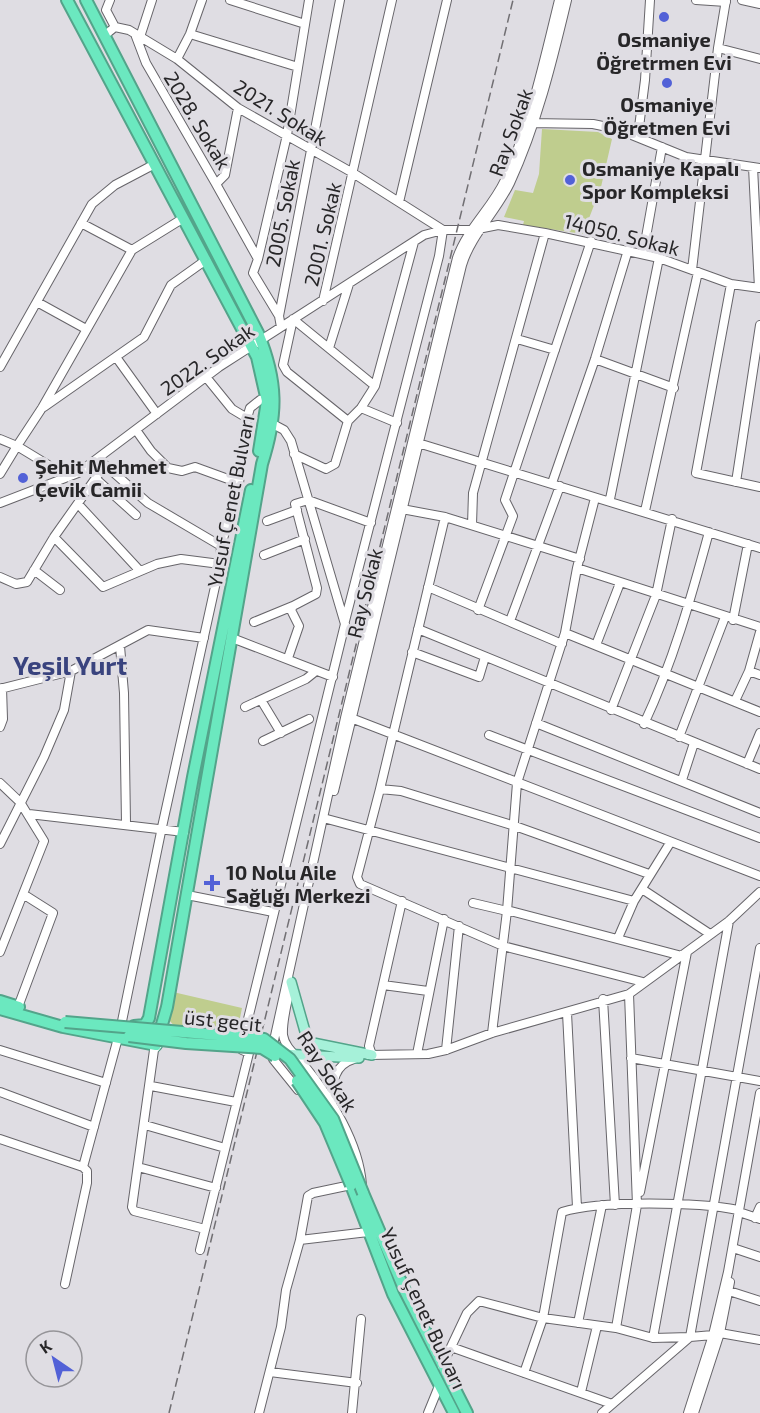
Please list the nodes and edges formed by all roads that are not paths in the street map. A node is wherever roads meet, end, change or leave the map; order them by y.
1 (67, 0) edge
2 (86, 0) edge
3 (110, 0) edge
4 (152, 0) edge
5 (202, 0) edge
6 (230, 0) edge
7 (309, 0) edge
8 (340, 0) edge
9 (392, 0) edge
10 (447, 0) edge
11 (559, 0) edge
12 (567, 0) edge
13 (650, 0) edge
14 (696, 0) edge
15 (742, 0) edge
16 (726, 1) edge
17 (760, 4) edge
18 (305, 24) junction
19 (115, 27) junction
20 (190, 34) junction
21 (105, 35) junction
22 (137, 35) junction
23 (718, 48) junction
24 (177, 59) junction
25 (760, 59) edge
26 (298, 67) junction
27 (238, 108) junction
28 (531, 123) junction
29 (287, 135) junction
30 (638, 135) junction
31 (662, 147) junction
32 (310, 150) junction
33 (704, 162) junction
34 (153, 165) junction
35 (757, 168) edge
36 (353, 173) junction
37 (216, 184) junction
38 (399, 202) junction
39 (182, 219) junction
40 (81, 223) junction
41 (477, 229) junction
42 (443, 230) junction
43 (545, 233) junction
44 (591, 241) junction
45 (414, 242) junction
46 (132, 250) junction
47 (628, 250) junction
48 (644, 254) junction
49 (660, 258) junction
50 (258, 259) junction
51 (206, 260) junction
52 (695, 271) junction
53 (349, 284) junction
54 (730, 284) junction
55 (760, 288) edge
56 (323, 301) junction
57 (37, 302) junction
58 (279, 316) junction
59 (293, 319) junction
60 (760, 325) edge
61 (280, 327) junction
62 (86, 329) junction
63 (517, 339) junction
64 (257, 344) junction
65 (329, 348) junction
66 (555, 350) junction
67 (116, 357) junction
68 (595, 358) junction
69 (757, 360) edge
70 (0, 367) edge
71 (636, 373) junction
72 (206, 377) junction
73 (375, 387) junction
74 (674, 388) junction
75 (260, 400) dead end
76 (42, 408) junction
77 (361, 408) junction
78 (157, 414) junction
79 (247, 418) junction
80 (348, 421) junction
81 (270, 422) junction
82 (397, 423) junction
83 (136, 430) junction
84 (0, 439) edge
85 (418, 443) junction
86 (17, 446) junction
87 (294, 454) junction
88 (94, 461) junction
89 (484, 463) junction
90 (105, 465) junction
91 (514, 473) junction
92 (0, 474) edge
93 (69, 477) junction
94 (96, 479) junction
95 (736, 482) junction
96 (239, 483) junction
97 (556, 485) junction
98 (760, 487) edge
99 (595, 498) junction
100 (308, 500) junction
101 (610, 500) junction
102 (0, 503) edge
103 (78, 504) junction
104 (402, 508) junction
105 (297, 510) junction
106 (645, 511) junction
107 (136, 515) dead end
108 (445, 517) junction
109 (672, 519) junction
110 (267, 521) dead end
111 (371, 523) junction
112 (472, 525) junction
113 (709, 532) junction
114 (54, 537) junction
115 (505, 537) junction
116 (305, 539) junction
117 (748, 544) junction
118 (221, 546) junction
119 (538, 546) junction
120 (760, 548) edge
121 (264, 555) dead end
122 (580, 559) junction
123 (220, 564) junction
124 (577, 568) junction
125 (34, 570) junction
126 (140, 571) junction
127 (0, 577) edge
128 (620, 583) junction
129 (428, 587) junction
130 (60, 590) dead end
131 (656, 595) junction
132 (690, 605) junction
133 (292, 606) junction
134 (478, 609) junction
135 (729, 618) junction
136 (510, 621) junction
137 (254, 622) dead end
138 (345, 624) junction
139 (418, 629) junction
140 (760, 630) edge
141 (565, 633) junction
142 (204, 638) junction
143 (232, 638) junction
144 (562, 644) junction
145 (596, 645) junction
146 (120, 646) junction
147 (412, 652) junction
148 (485, 657) junction
149 (288, 658) junction
150 (630, 659) junction
151 (71, 671) junction
152 (316, 671) junction
153 (749, 671) junction
154 (666, 675) junction
155 (760, 675) edge
156 (333, 677) junction
157 (548, 684) junction
158 (700, 687) junction
159 (1, 688) edge
160 (261, 700) junction
161 (735, 701) junction
162 (245, 707) dead end
163 (610, 710) junction
164 (760, 712) edge
165 (351, 718) junction
166 (309, 719) dead end
167 (536, 723) junction
168 (644, 724) junction
169 (0, 727) edge
170 (280, 733) junction
171 (760, 733) edge
172 (489, 735) dead end
173 (394, 736) junction
174 (679, 737) junction
175 (263, 741) dead end
176 (694, 743) junction
177 (526, 749) junction
178 (747, 764) junction
179 (760, 769) edge
180 (682, 780) junction
181 (0, 783) edge
182 (517, 783) junction
183 (380, 789) junction
184 (20, 802) junction
185 (760, 813) edge
186 (29, 814) junction
187 (327, 819) junction
188 (126, 823) junction
189 (515, 826) junction
190 (162, 827) junction
191 (369, 830) junction
192 (184, 832) junction
193 (760, 838) edge
194 (670, 843) junction
195 (0, 844) edge
196 (511, 869) junction
197 (650, 874) junction
198 (760, 876) edge
199 (642, 889) junction
200 (760, 892) edge
201 (23, 894) junction
202 (187, 895) junction
203 (402, 901) junction
204 (634, 901) junction
205 (473, 903) dead end
206 (507, 910) junction
207 (273, 912) junction
208 (444, 919) junction
209 (729, 921) junction
210 (459, 926) junction
211 (710, 934) junction
212 (618, 938) junction
213 (503, 946) junction
214 (760, 948) edge
215 (0, 952) edge
216 (685, 954) junction
217 (291, 982) junction
218 (643, 982) junction
219 (383, 986) junction
220 (428, 991) junction
221 (629, 994) junction
222 (603, 999) junction
223 (0, 1001) edge
224 (18, 1007) junction
225 (0, 1009) edge
226 (567, 1013) junction
227 (247, 1023) dead end
228 (64, 1024) junction
229 (121, 1026) junction
230 (492, 1033) junction
231 (118, 1038) junction
232 (156, 1045) junction
233 (0, 1050) edge
234 (446, 1050) junction
235 (273, 1053) junction
236 (372, 1054) junction
237 (417, 1054) junction
238 (294, 1055) junction
239 (359, 1058) junction
240 (631, 1058) junction
241 (664, 1064) junction
242 (702, 1072) junction
243 (738, 1075) junction
244 (760, 1081) edge
245 (106, 1083) junction
246 (151, 1086) junction
247 (0, 1092) edge
248 (760, 1092) edge
249 (236, 1102) junction
250 (332, 1107) junction
251 (760, 1115) edge
252 (145, 1125) junction
253 (94, 1127) junction
254 (0, 1139) edge
255 (225, 1148) junction
256 (83, 1167) junction
257 (138, 1167) junction
258 (351, 1185) junction
259 (216, 1188) junction
260 (363, 1193) junction
261 (602, 1205) junction
262 (615, 1205) junction
263 (637, 1205) junction
264 (678, 1206) junction
265 (715, 1206) junction
266 (577, 1207) junction
267 (760, 1208) edge
268 (740, 1212) junction
269 (758, 1219) edge
270 (205, 1229) junction
271 (368, 1232) junction
272 (300, 1240) junction
273 (736, 1249) junction
274 (200, 1250) dead end
275 (760, 1257) edge
276 (65, 1284) dead end
277 (729, 1291) junction
278 (760, 1301) edge
279 (543, 1318) junction
280 (361, 1319) dead end
281 (578, 1323) junction
282 (597, 1326) junction
283 (616, 1328) junction
284 (716, 1334) junction
285 (690, 1337) junction
286 (653, 1338) junction
287 (760, 1340) edge
288 (451, 1347) junction
289 (442, 1366) junction
290 (270, 1372) junction
291 (524, 1373) junction
292 (357, 1383) junction
293 (440, 1386) junction
294 (581, 1392) junction
295 (612, 1404) junction
296 (259, 1413) edge
297 (352, 1413) edge
298 (428, 1413) edge
299 (454, 1413) edge
300 (467, 1413) edge
301 (602, 1413) edge
302 (688, 1413) edge
303 (694, 1413) edge

1 - 34 highway, Yusuf Çenet Bulvarı
2 - 21 highway, Yusuf Çenet Bulvarı
3 - 19 street
4 - 22 street
5 - 20 street
6 - 18 street
7 - 18 street
8 - 32 street, 2005. Sokak
9 - 36 street, 2001. Sokak
10 - 38 street
11 - 28 street
12 - 28 street, Ray Sokak
13 - 30 street
14 - 16 street
15 - 17 street
16 - 23 street
18 - 26 street
19 - 21 street
19 - 22 street, 2021. Sokak
20 - 24 street
20 - 26 street
21 - 64 highway, Yusuf Çenet Bulvarı
22 - 24 street, 2021. Sokak
22 - 37 street, 2028. Sokak
23 - 25 street
23 - 33 street
24 - 27 street, 2021. Sokak
26 - 29 street
27 - 29 street, 2021. Sokak
27 - 37 street, 2028. Sokak
28 - 30 street
28 - 41 street
29 - 32 street, 2021. Sokak
29 - 50 street
30 - 31 street
31 - 33 street
31 - 48 street
32 - 36 street, 2021. Sokak
32 - 58 street, 2005. Sokak
33 - 35 street
33 - 52 street
34 - 39 highway, Yusuf Çenet Bulvarı
34 - 40 street
35 - 55 street
36 - 38 street, 2021. Sokak
36 - 56 street, 2001. Sokak
37 - 50 street
38 - 42 street, 2021. Sokak
39 - 46 street
39 - 51 highway, Yusuf Çenet Bulvarı
40 - 46 street
40 - 57 street
41 - 42 street, 14050. Sokak
41 - 43 street, 14050. Sokak
41 - 85 street, Ray Sokak
41 - 235 street
42 - 45 street, 2022. Sokak
42 - 82 street
43 - 44 street, 14050. Sokak
43 - 63 street
44 - 47 street, 14050. Sokak
44 - 66 street
45 - 53 street, 2022. Sokak
45 - 73 street
46 - 62 street
47 - 48 street, 14050. Sokak
47 - 68 street
48 - 49 street, 14050. Sokak
49 - 52 street, 14050. Sokak
49 - 71 street
50 - 58 street
51 - 64 highway, Yusuf Çenet Bulvarı
51 - 67 street
52 - 54 street, 14050. Sokak
52 - 74 street
53 - 56 street, 2022. Sokak
53 - 65 street
54 - 55 street, 14050. Sokak
54 - 95 street
56 - 59 street, 2022. Sokak
57 - 62 street
57 - 70 street
58 - 61 street, 2005. Sokak
59 - 61 street, 2022. Sokak
59 - 65 street
59 - 80 street
60 - 69 street
61 - 64 street, 2022. Sokak
62 - 76 street
63 - 66 street
63 - 89 street
64 - 72 street, 2022. Sokak
64 - 81 highway, Yusuf Çenet Bulvarı
65 - 73 street
66 - 91 street
67 - 76 street
67 - 78 street
68 - 71 street
68 - 97 street
69 - 95 street
71 - 74 street
71 - 101 street
72 - 78 street, 2022. Sokak
72 - 79 street
73 - 77 street
74 - 106 street
75 - 79 street
76 - 86 street
77 - 80 street
77 - 82 street
78 - 83 street, 2022. Sokak
79 - 96 street
80 - 87 street
81 - 87 street
81 - 143 highway, Yusuf Çenet Bulvarı
81 - 192 highway, Yusuf Çenet Bulvarı
82 - 111 street
83 - 88 street, 2022. Sokak
83 - 96 street
84 - 86 street
85 - 89 street
85 - 104 street, Ray Sokak
86 - 92 street
86 - 93 street
87 - 100 street
88 - 90 street
88 - 93 street, 2022. Sokak
89 - 91 street
89 - 112 street
90 - 94 street
90 - 118 street
91 - 97 street
91 - 115 street
93 - 102 street, 2022. Sokak
94 - 103 street
94 - 107 street
95 - 98 street
96 - 118 street
97 - 99 street
97 - 119 street
99 - 101 street
99 - 122 street
100 - 105 street
100 - 111 street
100 - 138 street
101 - 106 street
103 - 114 street
103 - 126 street
104 - 108 street
104 - 165 street, Ray Sokak
105 - 110 street
105 - 116 street
106 - 109 street
108 - 112 street
108 - 129 street
109 - 113 street
109 - 131 street
111 - 138 street
112 - 115 street
113 - 117 street
113 - 132 street
114 - 125 street
114 - 126 street
115 - 119 street
115 - 134 street
116 - 121 street
116 - 133 street
117 - 120 street
117 - 135 street
118 - 123 street
119 - 122 street
119 - 136 street
122 - 124 street
123 - 126 street
123 - 142 street
124 - 128 street
124 - 141 street
125 - 127 street
125 - 130 street
128 - 131 street
128 - 145 street
129 - 134 street
129 - 139 street
131 - 132 street
131 - 150 street
132 - 135 street
132 - 154 street
133 - 137 street
133 - 149 street
134 - 136 street
135 - 140 street
135 - 158 street
136 - 144 street
138 - 156 street
139 - 147 street
139 - 148 street
140 - 153 street
141 - 144 street
141 - 145 street
142 - 146 street
142 - 190 street
143 - 149 street
143 - 202 highway, Yusuf Çenet Bulvarı
144 - 157 street
145 - 150 street
146 - 151 street
146 - 188 street
147 - 148 street
147 - 173 street
148 - 157 street
149 - 152 street
150 - 154 street
150 - 163 street
151 - 159 street
151 - 184 street
152 - 156 street
152 - 160 street
153 - 155 street
153 - 161 street
154 - 158 street
154 - 168 street
156 - 207 street
157 - 163 street
157 - 167 street
158 - 161 street
158 - 174 street
159 - 169 street
160 - 162 street
160 - 170 street
161 - 164 street
163 - 168 street
165 - 173 street
165 - 187 street, Ray Sokak
166 - 170 street
167 - 177 street
167 - 180 street
168 - 174 street
170 - 175 street
171 - 178 street
172 - 177 street
173 - 182 street
173 - 183 street
174 - 176 street
176 - 178 street
176 - 180 street
177 - 182 street
177 - 193 street
178 - 179 street
180 - 185 street
181 - 184 street
182 - 189 street
182 - 194 street
183 - 189 street
183 - 191 street
184 - 186 street
184 - 195 street
186 - 188 street
186 - 201 street
187 - 191 street
187 - 217 street, Ray Sokak
188 - 190 street
189 - 196 street
189 - 197 street
190 - 192 street
190 - 229 street
191 - 196 street
191 - 203 street
192 - 229 highway, Yusuf Çenet Bulvarı
194 - 197 street
194 - 198 street
196 - 204 street
196 - 206 street
197 - 199 street
199 - 204 street
199 - 211 street
200 - 209 street
201 - 215 street
201 - 224 street
202 - 207 street
202 - 232 highway, Yusuf Çenet Bulvarı
203 - 208 street
203 - 219 street
204 - 212 street
205 - 206 street
206 - 212 street
206 - 213 street
207 - 227 street
208 - 210 street
208 - 220 street
209 - 211 street
209 - 242 street
210 - 213 street
210 - 234 street
211 - 216 street
212 - 216 street
213 - 218 street
213 - 230 street
214 - 243 street
216 - 218 street
216 - 241 street
217 - 236 main road
217 - 238 street, Ray Sokak
218 - 221 street
219 - 220 street
219 - 236 street
220 - 237 street
221 - 222 street
221 - 240 street
222 - 226 street
222 - 262 street
223 - 224 highway
224 - 228 highway
225 - 228 highway
226 - 230 street
226 - 266 street
228 - 229 highway
228 - 231 highway
228 - 258 highway, Yusuf Çenet Bulvarı, bridge
228 - 260 highway, üst geçit, bridge
230 - 234 street
231 - 232 highway
231 - 245 street
232 - 246 street
232 - 249 street
233 - 245 street
234 - 237 street
235 - 238 main road
235 - 258 street
236 - 237 street
236 - 239 street
238 - 239 main road
238 - 250 street, Ray Sokak
239 - 250 street
240 - 241 street
240 - 263 street
241 - 242 street
241 - 263 street
242 - 243 street
242 - 264 street
243 - 244 street
243 - 265 street
245 - 253 street
246 - 249 street
246 - 252 street
247 - 253 street
248 - 268 street
249 - 255 street
250 - 260 street, Ray Sokak
251 - 268 street
252 - 255 street
252 - 257 street
253 - 256 street
254 - 256 street
255 - 259 street
256 - 276 street
257 - 259 street
257 - 270 street
258 - 271 highway, Yusuf Çenet Bulvarı
258 - 272 street
259 - 270 street
260 - 289 highway, Yusuf Çenet Bulvarı
261 - 262 street
261 - 266 street
261 - 281 street
262 - 263 street
263 - 264 street
263 - 283 street
264 - 265 street
264 - 286 street
265 - 268 street
265 - 285 street
266 - 279 street
267 - 269 street
268 - 269 street
268 - 273 street
268 - 284 street
270 - 274 street
271 - 272 street
271 - 293 highway, Yusuf Çenet Bulvarı
272 - 290 street
273 - 275 street
273 - 277 street
277 - 278 street
277 - 284 street
279 - 281 street
279 - 288 street
279 - 291 street
280 - 292 street
281 - 282 street
282 - 283 street
282 - 294 street
283 - 286 street
284 - 285 street
284 - 287 street
284 - 302 street
284 - 303 street
285 - 286 street
285 - 295 street
288 - 289 street
288 - 291 street
289 - 300 highway, Yusuf Çenet Bulvarı
290 - 292 street
290 - 296 street
291 - 294 street
292 - 297 street
293 - 298 street
293 - 299 highway, Yusuf Çenet Bulvarı
294 - 295 street
295 - 301 street

